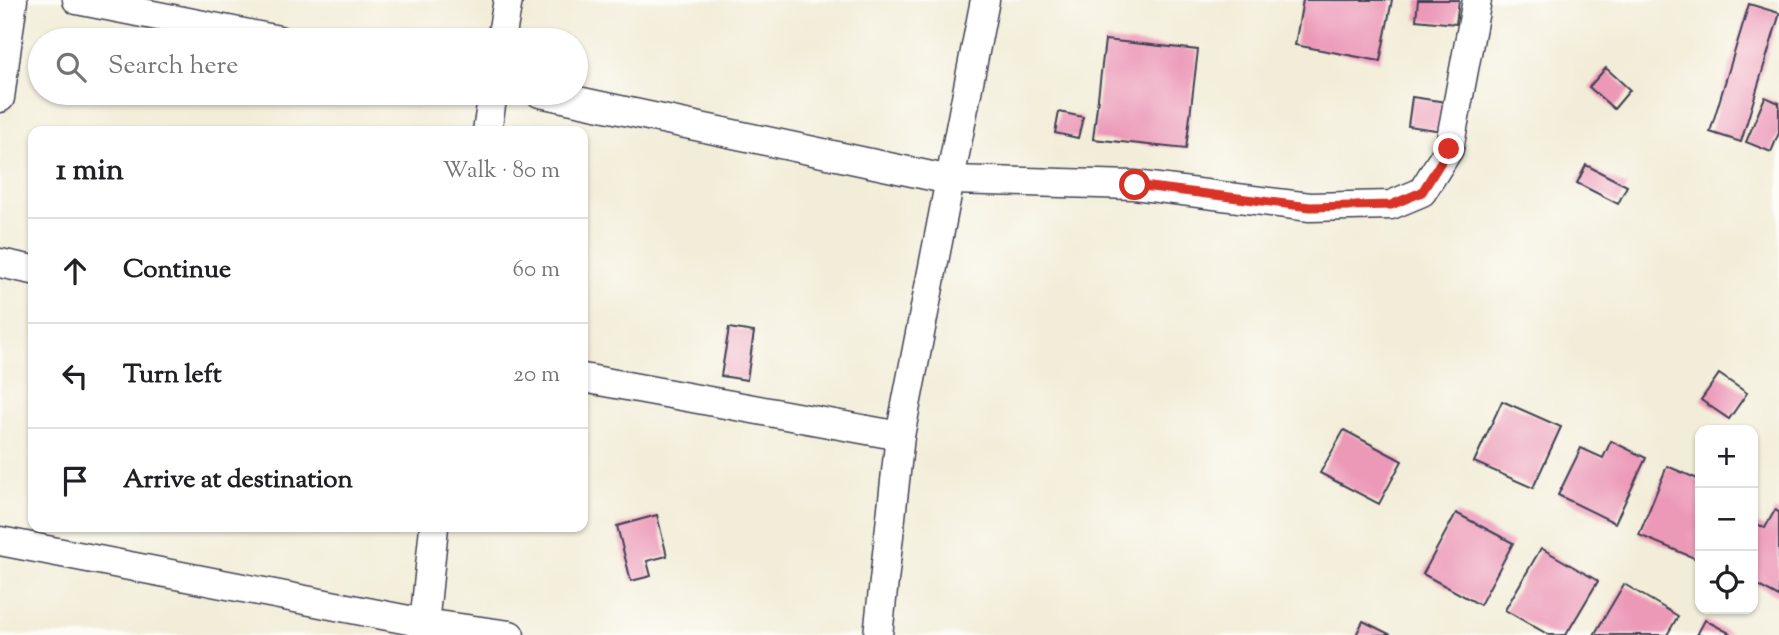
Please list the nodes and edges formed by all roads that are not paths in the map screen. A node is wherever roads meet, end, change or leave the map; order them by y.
1 (13, 0) edge
2 (77, 0) edge
3 (508, 0) edge
4 (985, 0) edge
5 (1477, 0) edge
6 (218, 28) edge
7 (503, 28) edge
8 (0, 98) edge
9 (588, 103) edge
10 (491, 105) edge
11 (488, 126) edge
12 (950, 180) junction
13 (0, 263) edge
14 (28, 269) edge
15 (588, 379) edge
16 (900, 436) junction
17 (434, 532) edge
18 (0, 541) edge
19 (424, 629) edge
20 (510, 635) edge
21 (878, 635) edge

1 - 8 street
2 - 6 street
3 - 7 street
4 - 12 street
5 - 12 street
9 - 12 street
10 - 11 street
12 - 16 street
13 - 14 street
15 - 16 street
16 - 21 street
17 - 19 street
18 - 19 street
19 - 20 street

